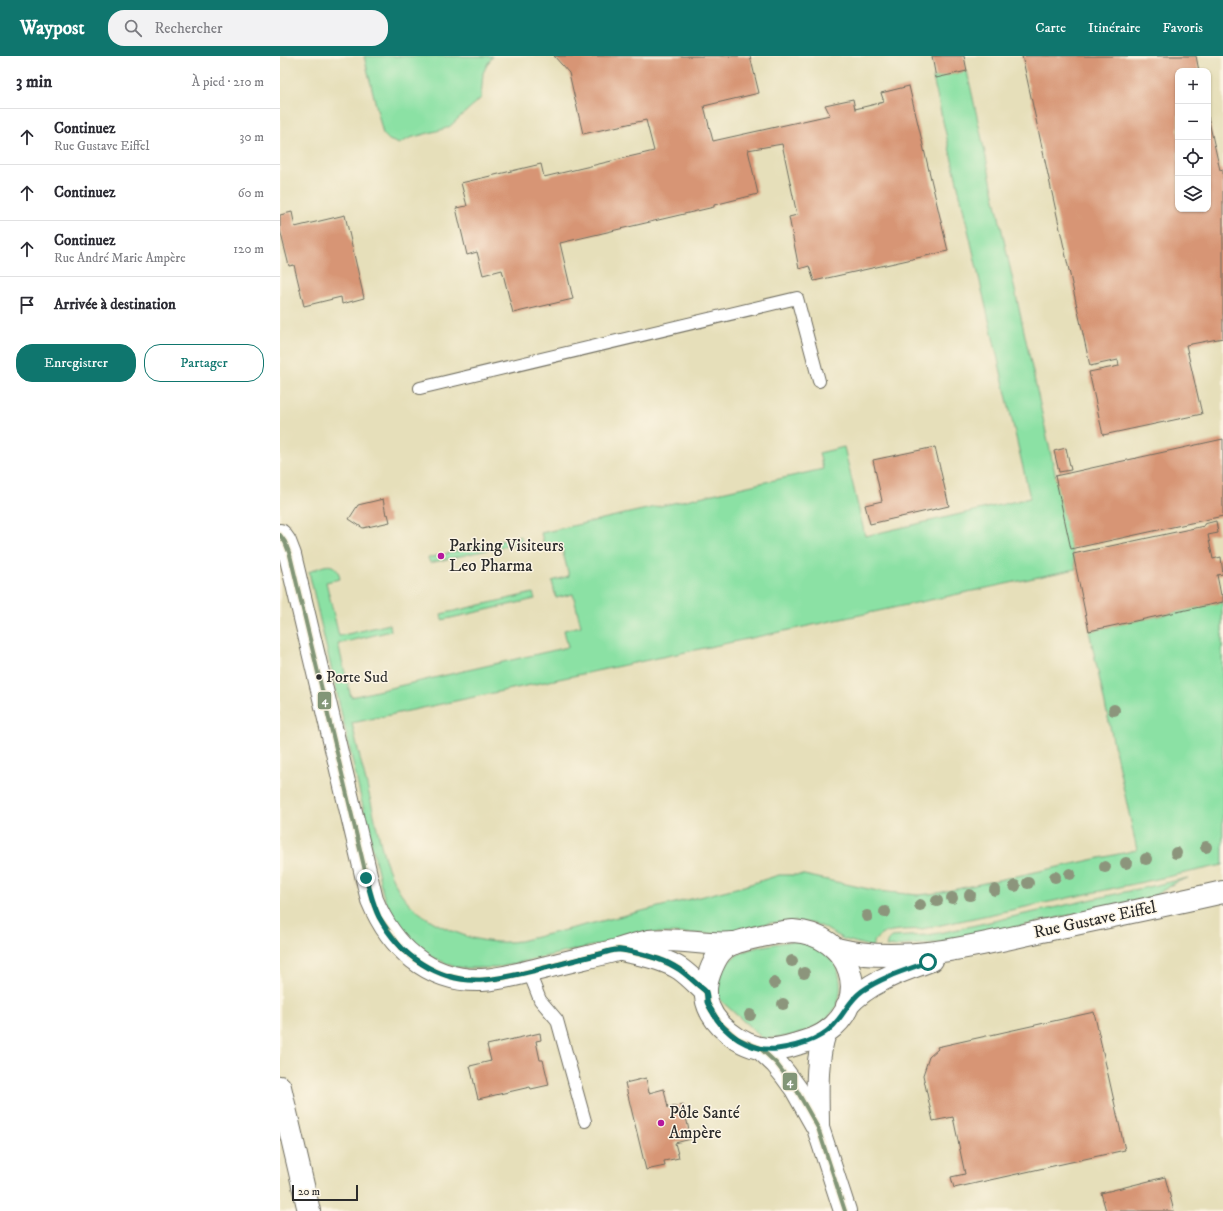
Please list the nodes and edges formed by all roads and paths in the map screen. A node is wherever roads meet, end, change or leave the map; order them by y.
1 (819, 381) dead end
2 (420, 388) dead end
3 (280, 535) edge
4 (1223, 892) edge
5 (734, 943) junction
6 (967, 948) junction
7 (618, 949) junction
8 (836, 949) junction
9 (529, 972) junction
10 (706, 992) junction
11 (847, 1006) junction
12 (825, 1033) junction
13 (760, 1048) junction
14 (280, 1087) edge
15 (585, 1121) dead end
16 (818, 1128) junction
17 (309, 1211) edge
18 (845, 1211) edge

1 - 2 lane
3 - 9 street
4 - 6 street, Rue Gustave Eiffel
5 - 7 street
5 - 8 street
5 - 10 street
6 - 8 street, Rue Gustave Eiffel
6 - 11 street, Rue Gustave Eiffel
7 - 9 street
7 - 10 street
8 - 11 street
9 - 15 lane
10 - 13 street
11 - 12 street
12 - 13 street
12 - 16 street
13 - 16 street
14 - 17 street
16 - 18 street

